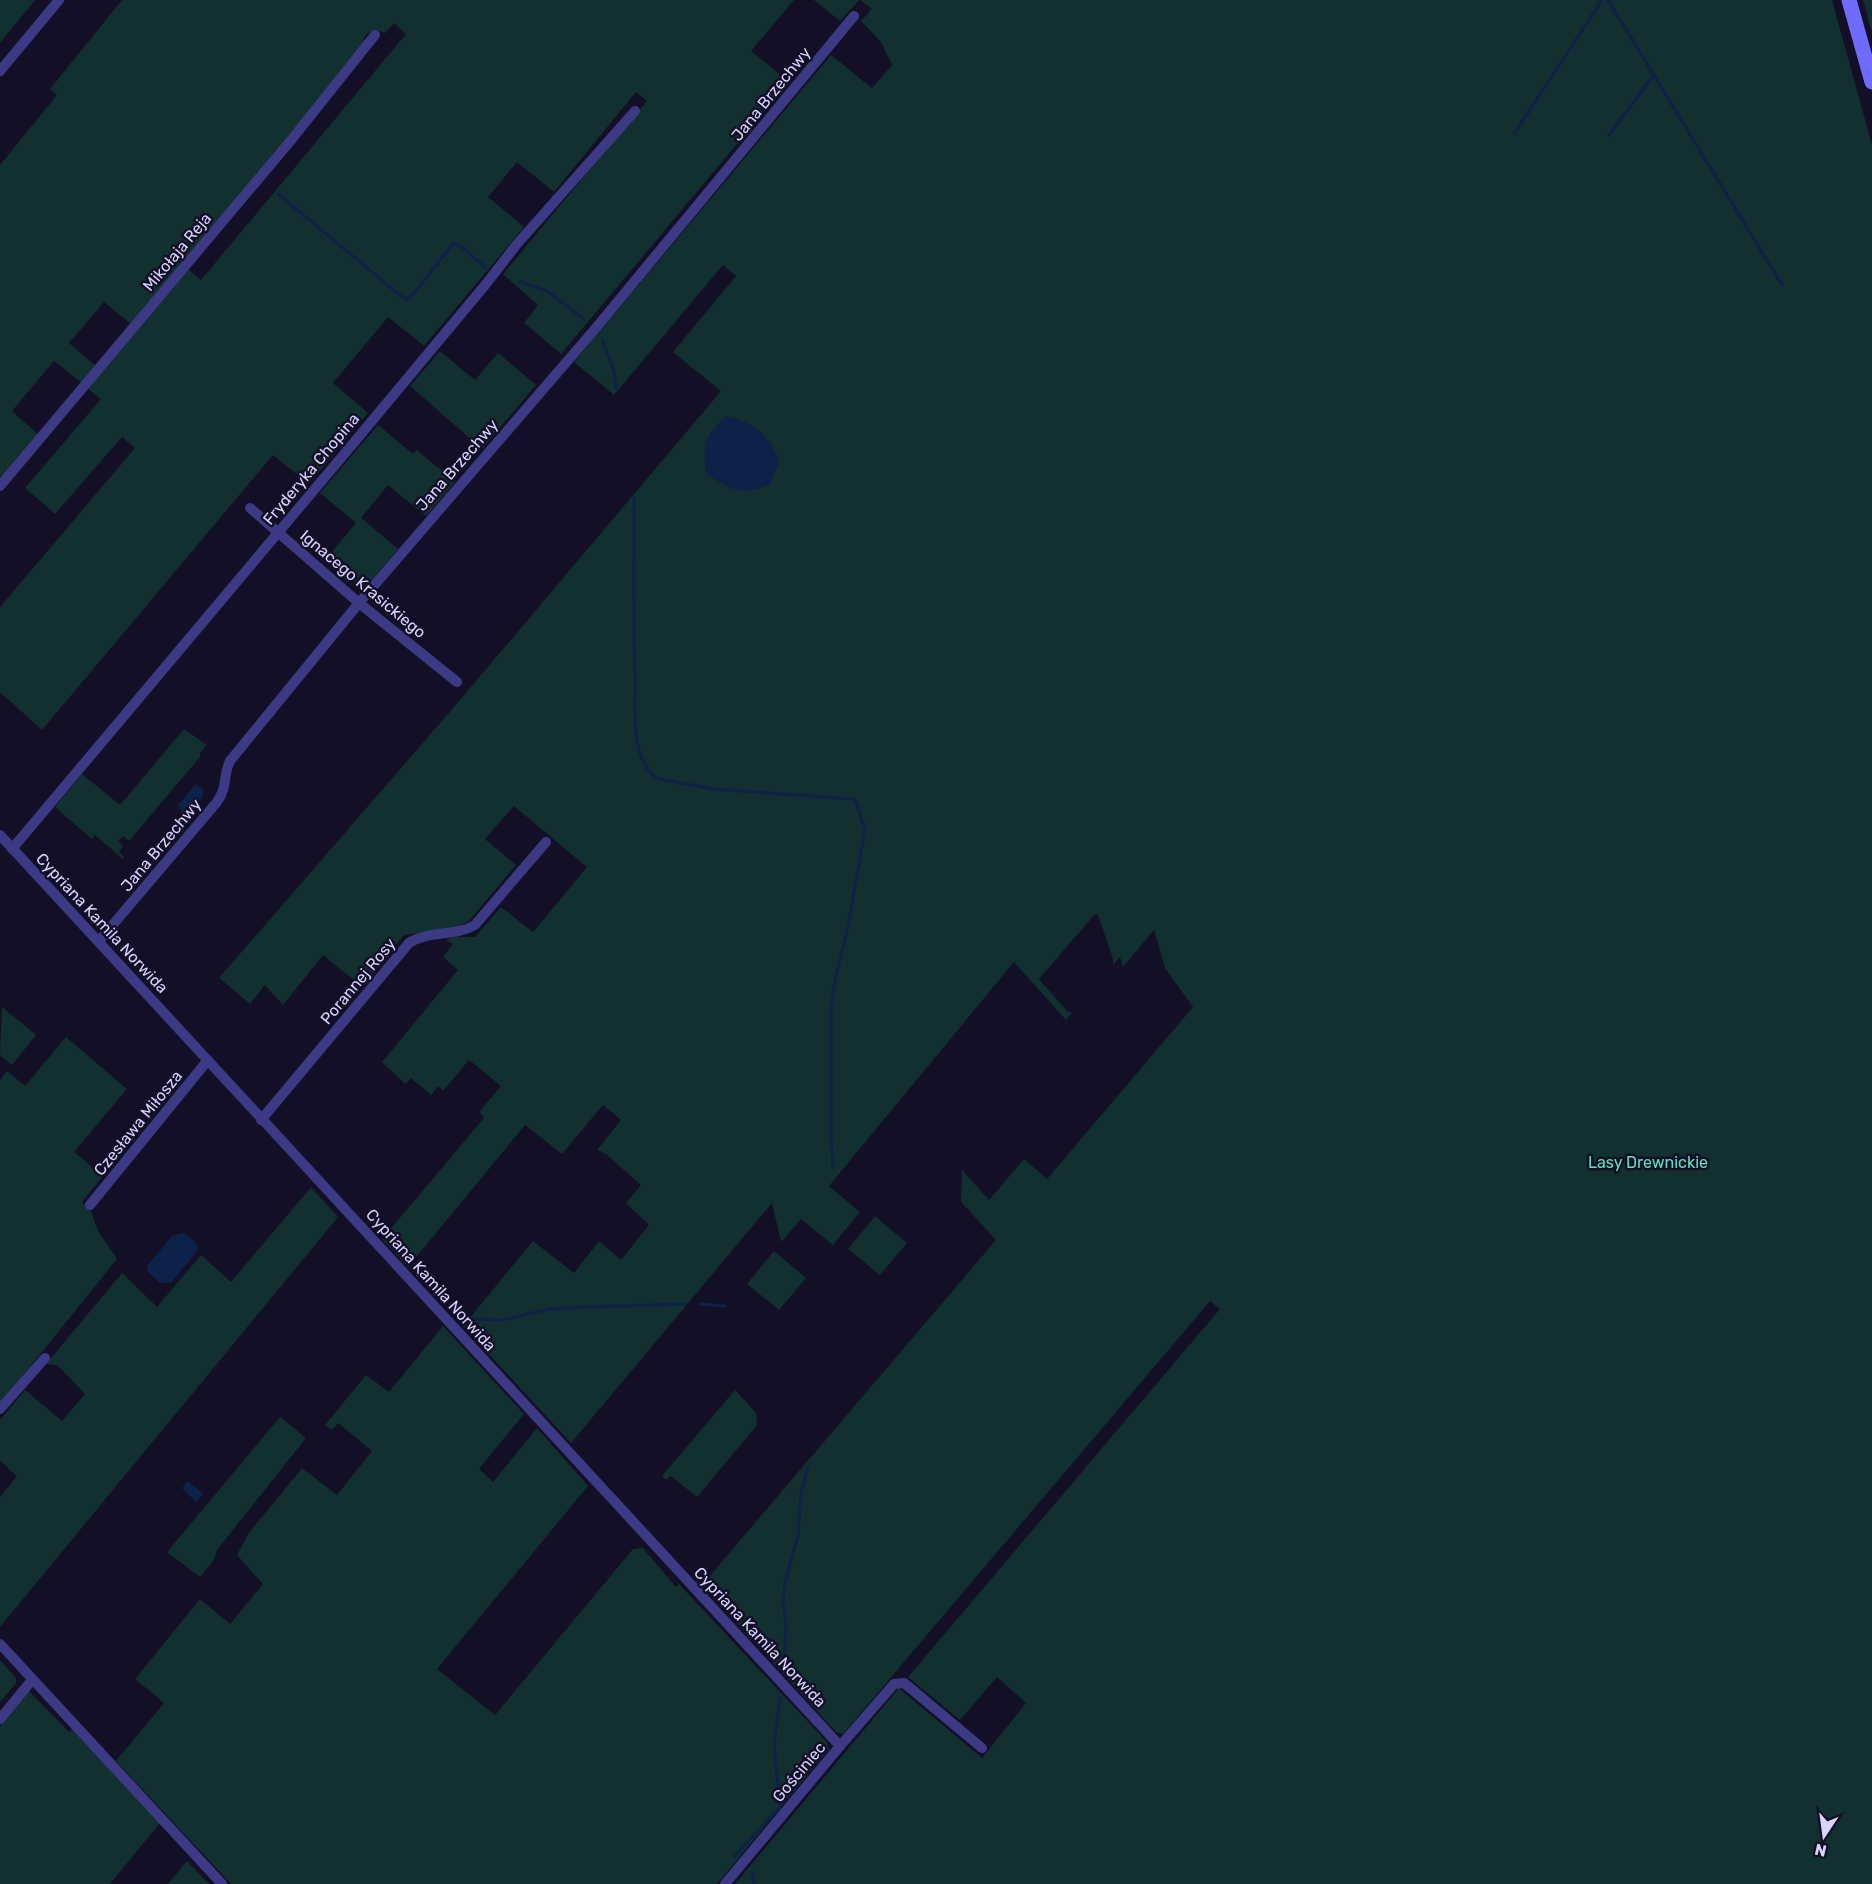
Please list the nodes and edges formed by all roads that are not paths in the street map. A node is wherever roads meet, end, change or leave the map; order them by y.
1 (59, 0) edge
2 (1849, 0) edge
3 (854, 16) dead end
4 (375, 35) dead end
5 (0, 71) edge
6 (1872, 82) edge
7 (635, 111) dead end
8 (0, 486) edge
9 (250, 508) dead end
10 (278, 532) junction
11 (359, 603) junction
12 (457, 682) dead end
13 (0, 835) edge
14 (546, 842) dead end
15 (12, 849) junction
16 (99, 941) junction
17 (208, 1060) junction
18 (261, 1120) junction
19 (90, 1204) dead end
20 (45, 1358) dead end
21 (0, 1409) edge
22 (0, 1644) edge
23 (32, 1680) junction
24 (0, 1719) edge
25 (840, 1746) junction
26 (982, 1748) dead end
27 (222, 1884) edge
28 (725, 1884) edge

1 - 5 street
2 - 6 main road
3 - 11 street, Jana Brzechwy
4 - 8 street, Mikołaja Reja
7 - 10 street, Fryderyka Chopina
9 - 10 street, Ignacego Krasickiego
10 - 11 street, Ignacego Krasickiego
10 - 15 street, Fryderyka Chopina
11 - 12 street, Ignacego Krasickiego
11 - 16 street, Jana Brzechwy
13 - 15 street, Cypriana Kamila Norwida
14 - 18 street, Porannej Rosy
15 - 16 street, Cypriana Kamila Norwida
16 - 17 street, Cypriana Kamila Norwida
17 - 18 street, Cypriana Kamila Norwida
17 - 19 street, Czesława Miłosza
18 - 25 street, Cypriana Kamila Norwida
20 - 21 street
22 - 23 street
23 - 24 street
23 - 27 street
25 - 26 street, Gościniec
25 - 28 street, Gościniec

